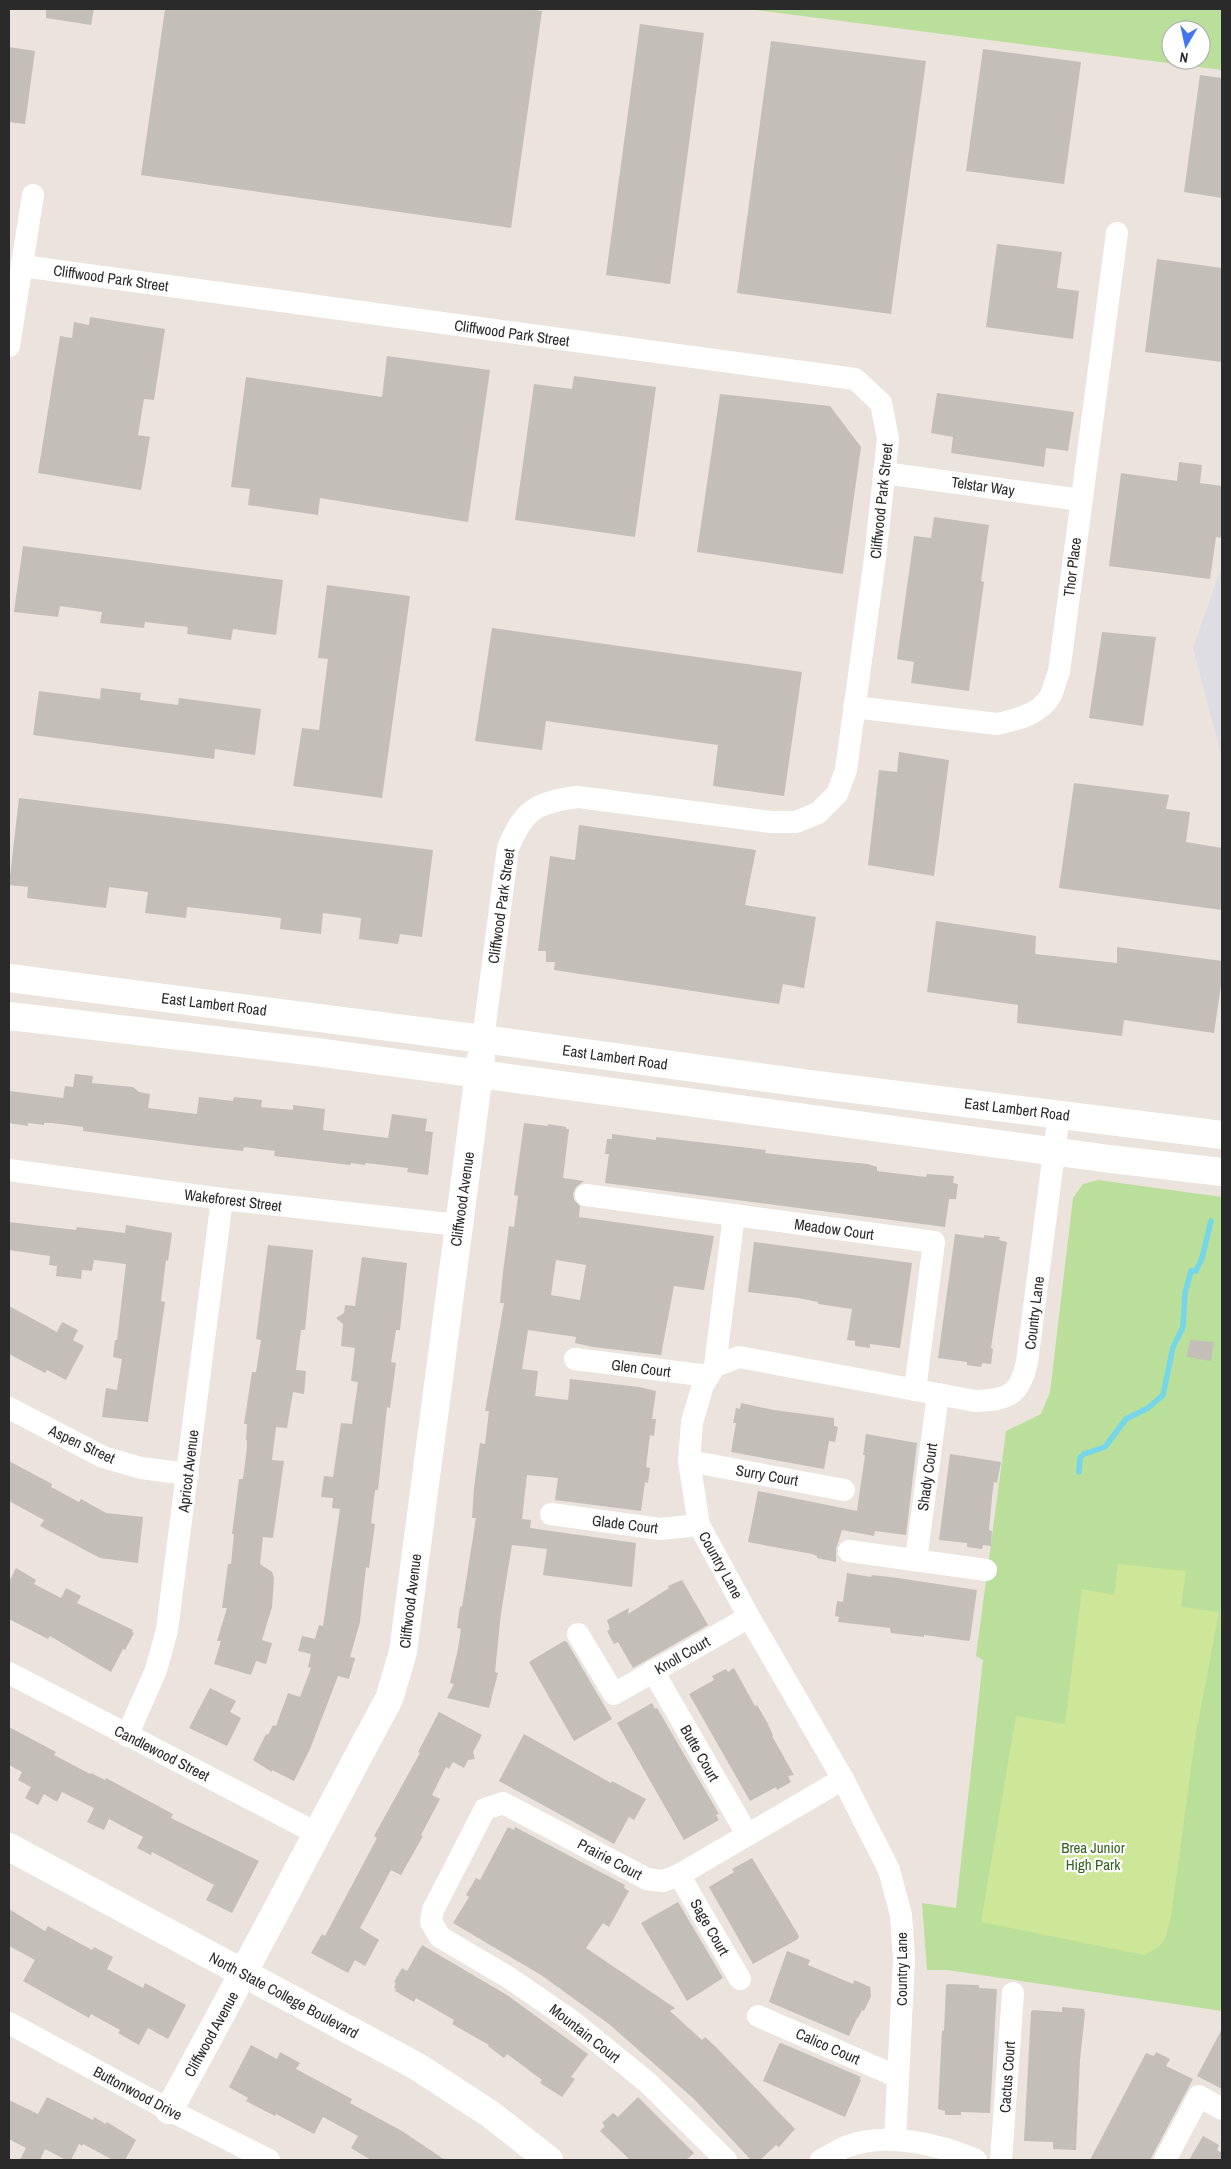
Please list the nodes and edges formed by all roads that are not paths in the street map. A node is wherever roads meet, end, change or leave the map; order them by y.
1 (33, 194) dead end
2 (1117, 233) dead end
3 (22, 266) junction
4 (9, 346) edge
5 (884, 473) junction
6 (1081, 500) junction
7 (854, 707) junction
8 (9, 978) edge
9 (9, 1016) edge
10 (483, 1039) junction
11 (479, 1075) junction
12 (1060, 1114) junction
13 (1222, 1135) edge
14 (1055, 1152) junction
15 (9, 1170) edge
16 (1222, 1172) edge
17 (586, 1195) dead end
18 (222, 1199) junction
19 (734, 1215) junction
20 (458, 1226) junction
21 (575, 1359) dead end
22 (712, 1371) junction
23 (915, 1390) junction
24 (938, 1394) junction
25 (9, 1408) edge
26 (689, 1461) junction
27 (188, 1474) junction
28 (844, 1490) dead end
29 (551, 1514) dead end
30 (699, 1526) junction
31 (849, 1551) dead end
32 (916, 1560) junction
33 (986, 1570) dead end
34 (749, 1617) junction
35 (578, 1634) dead end
36 (653, 1671) junction
37 (9, 1673) edge
38 (127, 1736) junction
39 (843, 1779) junction
40 (316, 1833) junction
41 (747, 1834) junction
42 (9, 1847) edge
43 (679, 1875) junction
44 (431, 1922) joint
45 (244, 1973) junction
46 (740, 1980) dead end
47 (1013, 1993) dead end
48 (758, 2016) dead end
49 (9, 2023) edge
50 (898, 2076) junction
51 (1222, 2109) edge
52 (169, 2110) junction
53 (894, 2140) junction
54 (269, 2160) edge
55 (549, 2160) edge
56 (726, 2160) edge
57 (821, 2160) edge
58 (976, 2160) edge
59 (1001, 2160) edge
60 (1165, 2160) edge

1 - 3 street
2 - 6 street, Thor Place
3 - 4 street
3 - 5 street, Cliffwood Park Street
5 - 6 street, Telstar Way
5 - 7 street, Cliffwood Park Street
6 - 7 street, Thor Place
7 - 10 street, Cliffwood Park Street
8 - 10 main road, East Lambert Road
9 - 11 main road
10 - 11 main road, Cliffwood Avenue
10 - 12 main road, East Lambert Road
11 - 14 main road
11 - 20 main road, Cliffwood Avenue
12 - 13 main road, East Lambert Road
12 - 14 street, Country Lane
14 - 16 main road
14 - 24 street, Country Lane
15 - 18 street, Wakeforest Street
17 - 19 street, Meadow Court
18 - 20 street, Wakeforest Street
18 - 27 street, Apricot Avenue
19 - 22 street
19 - 23 street, Meadow Court
20 - 40 main road, Cliffwood Avenue
21 - 22 street, Glen Court
22 - 23 street, Country Lane
22 - 26 street, Country Lane
23 - 24 street, Country Lane
24 - 32 street, Shady Court
25 - 27 street, Aspen Street
26 - 28 street, Surry Court
26 - 30 street, Country Lane
27 - 38 street, Apricot Avenue
29 - 30 street, Glade Court
30 - 34 street, Country Lane
31 - 32 street
32 - 33 street
34 - 36 street, Knoll Court
34 - 39 street, Country Lane
35 - 36 street, Knoll Court
36 - 41 street, Butte Court
37 - 38 street, Candlewood Street
38 - 40 street, Candlewood Street
39 - 41 street, Prairie Court
39 - 50 street, Country Lane
40 - 45 main road, Cliffwood Avenue
41 - 43 street, Prairie Court
42 - 45 main road, North State College Boulevard
43 - 44 street, Prairie Court
43 - 46 street, Sage Court
44 - 56 street, Mountain Court
45 - 52 main road, Cliffwood Avenue
45 - 55 main road, North State College Boulevard
47 - 59 street, Cactus Court
48 - 50 street, Calico Court
49 - 52 street, Buttonwood Drive
50 - 53 street, Country Lane
51 - 60 street
52 - 54 street, Buttonwood Drive
53 - 57 street
53 - 58 street

